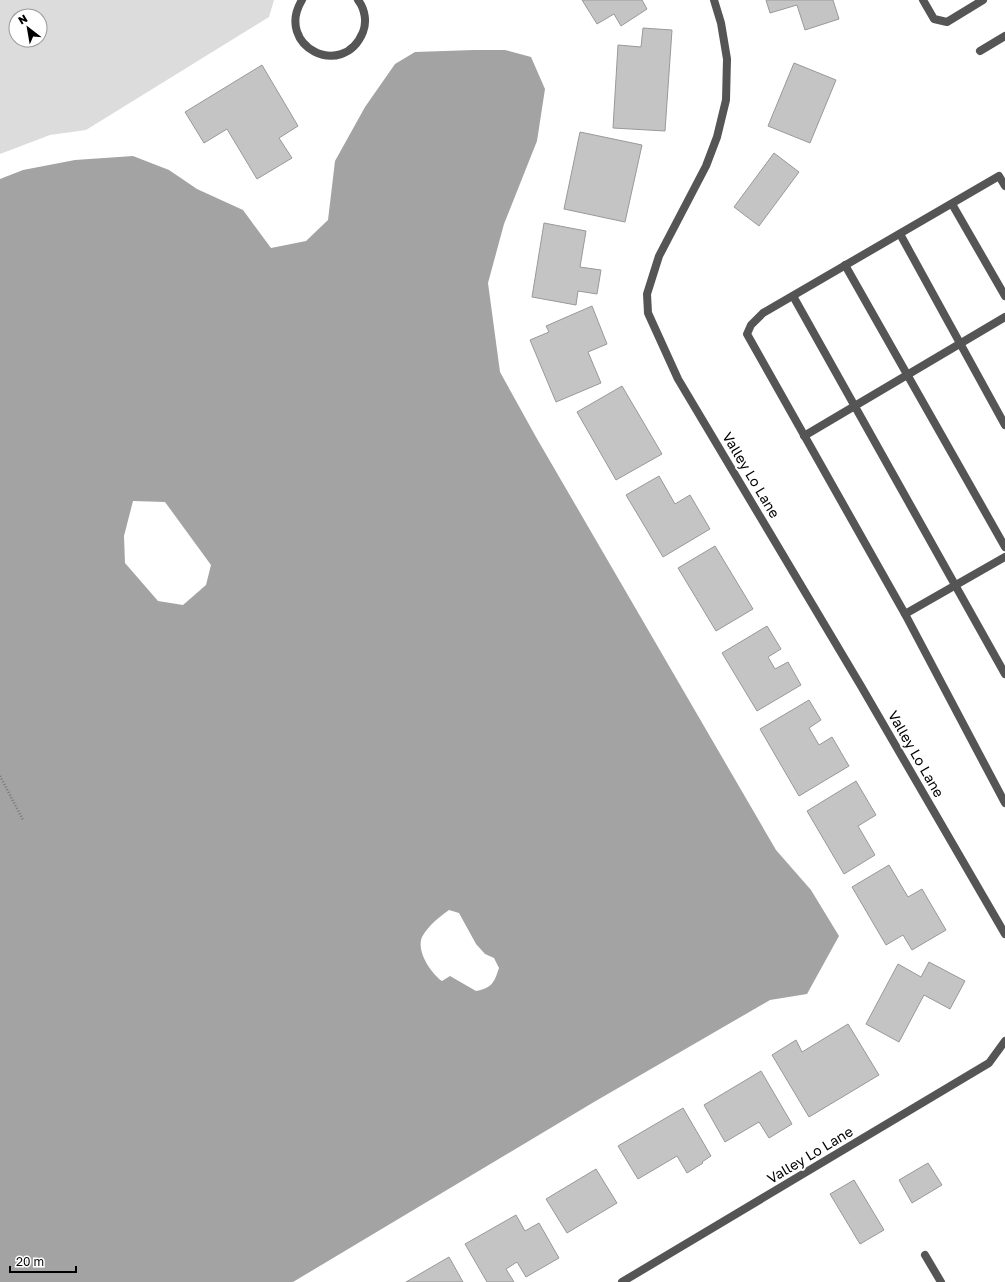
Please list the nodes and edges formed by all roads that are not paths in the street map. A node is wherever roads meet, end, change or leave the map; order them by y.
1 (302, 0) edge
2 (358, 0) edge
3 (714, 0) edge
4 (923, 0) edge
5 (983, 0) edge
6 (1005, 36) edge
7 (980, 51) dead end
8 (1005, 186) edge
9 (952, 204) junction
10 (900, 234) junction
11 (845, 265) junction
12 (793, 296) junction
13 (1005, 296) edge
14 (1005, 316) edge
15 (960, 343) junction
16 (907, 375) junction
17 (855, 405) junction
18 (1005, 425) edge
19 (804, 436) junction
20 (1005, 547) edge
21 (1005, 557) edge
22 (956, 585) junction
23 (905, 614) junction
24 (1005, 674) edge
25 (1005, 803) edge
26 (1005, 934) edge
27 (1005, 1041) edge
28 (925, 1255) dead end
29 (622, 1282) edge
30 (941, 1282) edge

1 - 2 street
3 - 26 street, Valley Lo Lane
4 - 5 street
6 - 7 street
8 - 9 street
9 - 10 street
9 - 13 street
10 - 11 street
10 - 15 street
11 - 12 street
11 - 16 street
12 - 17 street
12 - 19 street
14 - 15 street
15 - 16 street
15 - 18 street
16 - 17 street
16 - 20 street
17 - 19 street
17 - 22 street
19 - 23 street
21 - 22 street
22 - 23 street
22 - 24 street
23 - 25 street
27 - 29 street, Valley Lo Lane
28 - 30 street

